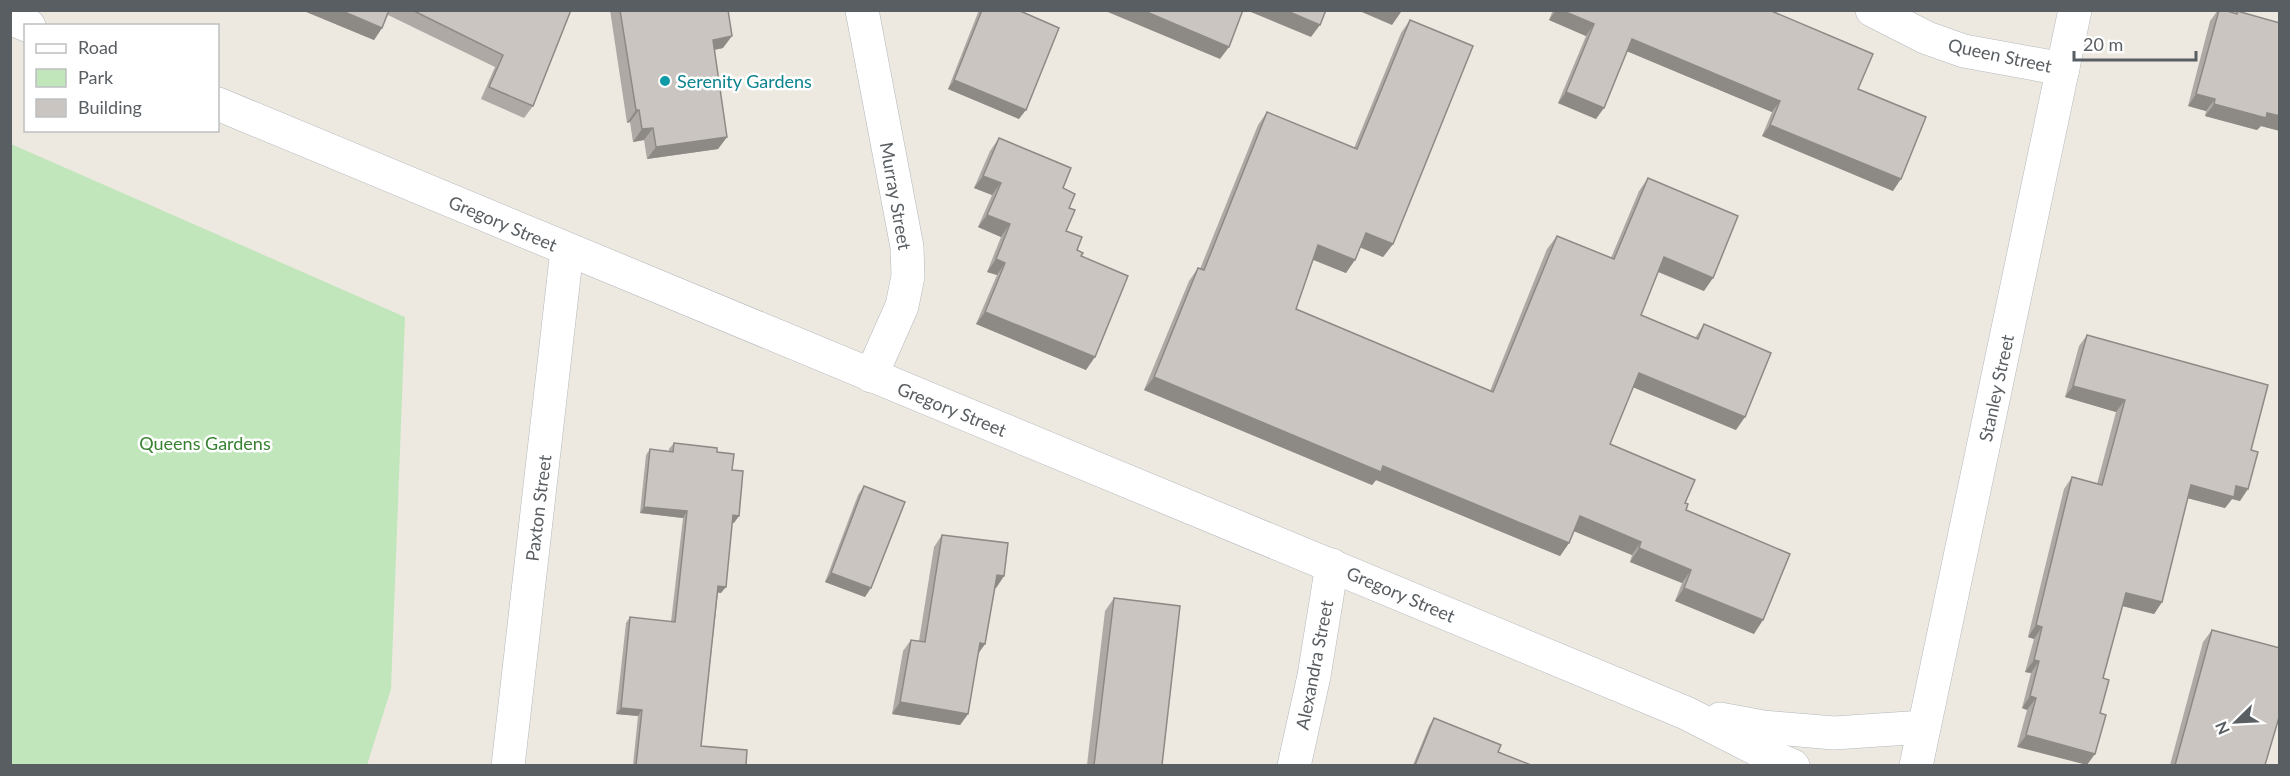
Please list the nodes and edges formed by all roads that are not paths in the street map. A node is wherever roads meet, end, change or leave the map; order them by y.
1 (862, 10) edge
2 (1872, 10) edge
3 (2074, 10) edge
4 (10, 18) edge
5 (24, 24) edge
6 (2063, 69) junction
7 (219, 104) edge
8 (567, 250) junction
9 (871, 376) junction
10 (1332, 565) junction
11 (1686, 713) junction
12 (1924, 727) junction
13 (508, 765) edge
14 (1294, 765) edge
15 (1793, 765) edge
16 (1916, 765) edge

1 - 9 street, Murray Street
2 - 6 street, Queen Street
3 - 6 street, Stanley Street
4 - 5 street
6 - 12 street, Stanley Street
7 - 8 street, Gregory Street
8 - 9 street, Gregory Street
8 - 13 street, Paxton Street
9 - 10 street, Gregory Street
10 - 11 street, Gregory Street
10 - 14 street, Alexandra Street
11 - 12 street, Gregory Street
11 - 15 street, Gregory Street
12 - 16 street, Stanley Street

